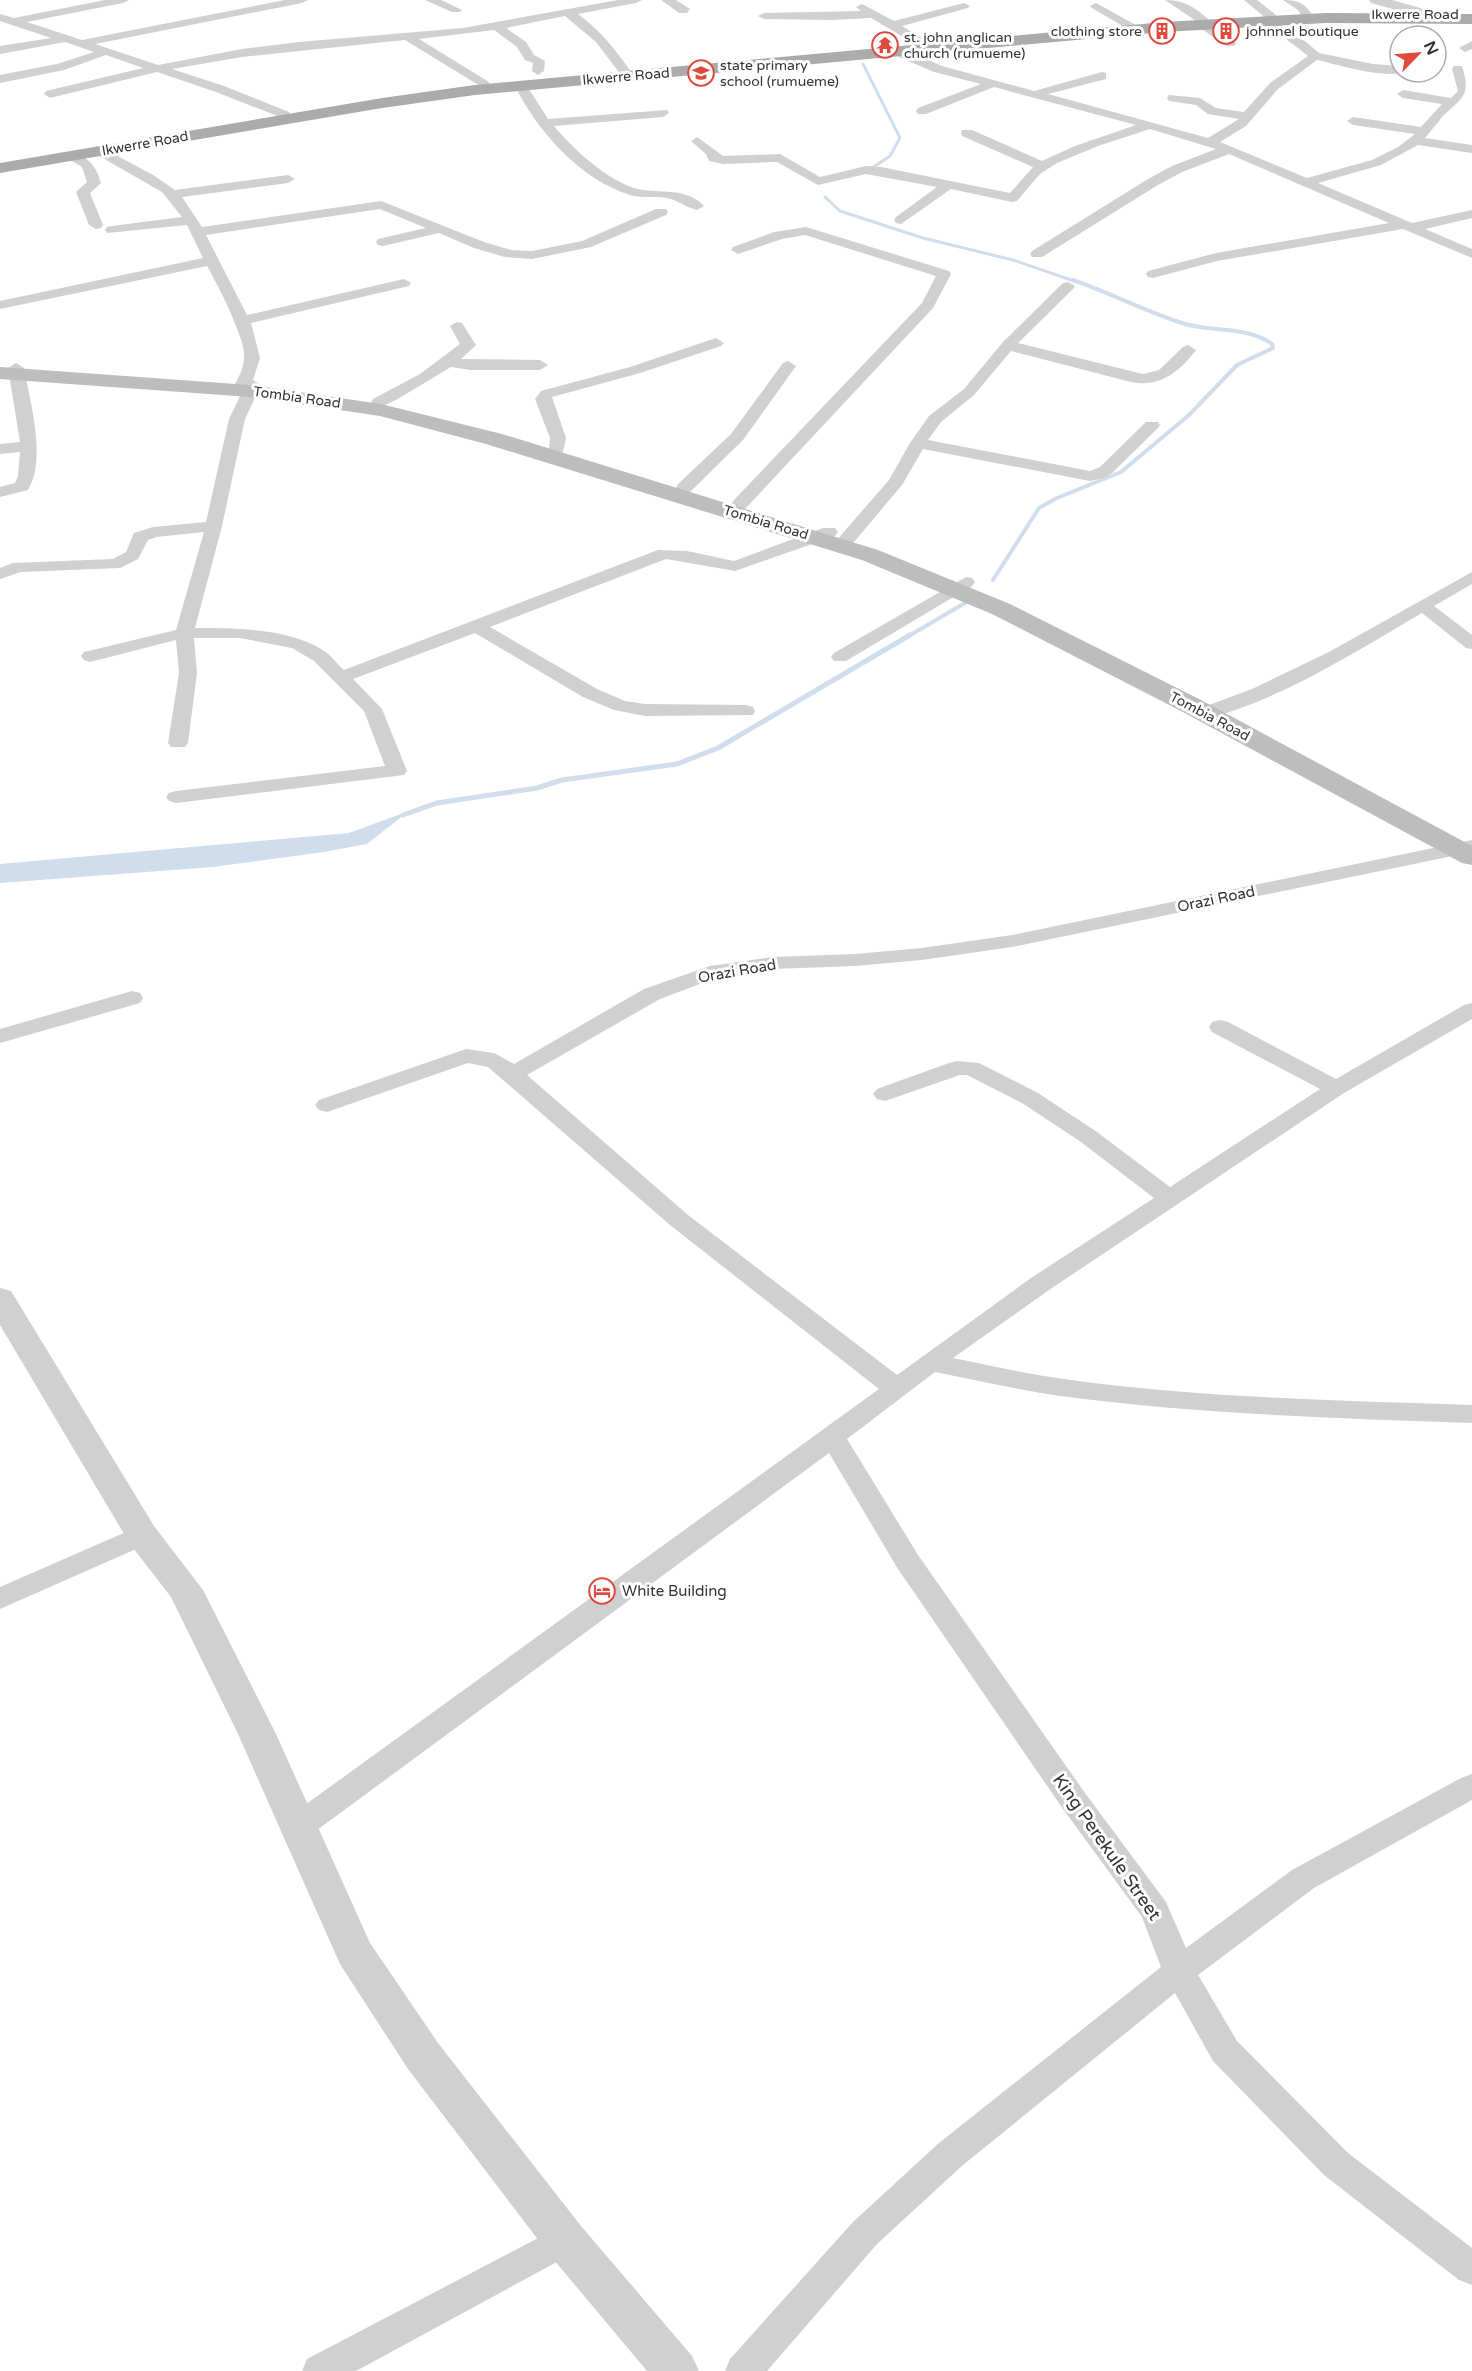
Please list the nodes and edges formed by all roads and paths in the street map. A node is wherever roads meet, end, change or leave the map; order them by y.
1 (123, 0) edge
2 (302, 0) edge
3 (431, 0) edge
4 (636, 0) edge
5 (667, 0) edge
6 (868, 0) edge
7 (1171, 0) edge
8 (1250, 0) edge
9 (1289, 0) edge
10 (851, 1) edge
11 (964, 6) dead end
12 (1096, 6) dead end
13 (456, 10) dead end
14 (683, 11) dead end
15 (1394, 11) edge
16 (568, 13) junction
17 (874, 14) junction
18 (764, 16) dead end
19 (1307, 16) junction
20 (1472, 17) edge
21 (4, 19) edge
22 (1271, 19) junction
23 (1204, 23) junction
24 (894, 25) junction
25 (496, 26) junction
26 (1130, 26) junction
27 (409, 38) junction
28 (65, 39) junction
29 (1230, 43) dead end
30 (80, 44) junction
31 (927, 46) junction
32 (892, 49) junction
33 (0, 50) edge
34 (104, 52) junction
35 (1315, 57) junction
36 (1388, 68) edge
37 (156, 69) junction
38 (1472, 69) edge
39 (538, 71) dead end
40 (625, 72) junction
41 (1102, 76) dead end
42 (0, 79) edge
43 (994, 83) junction
44 (484, 85) junction
45 (521, 86) junction
46 (50, 94) dead end
47 (1036, 94) junction
48 (1403, 94) dead end
49 (1173, 98) dead end
50 (1454, 107) junction
51 (922, 111) dead end
52 (663, 113) dead end
53 (285, 115) junction
54 (1249, 117) junction
55 (1353, 122) dead end
56 (546, 123) junction
57 (1150, 125) junction
58 (968, 133) dead end
59 (1420, 136) junction
60 (696, 141) dead end
61 (1209, 143) junction
62 (1228, 149) junction
63 (1472, 149) edge
64 (99, 150) junction
65 (71, 156) junction
66 (0, 166) edge
67 (1043, 166) junction
68 (288, 179) dead end
69 (1306, 182) junction
70 (949, 185) junction
71 (172, 194) junction
72 (697, 206) dead end
73 (661, 212) dead end
74 (1472, 214) edge
75 (901, 220) dead end
76 (96, 225) dead end
77 (194, 226) junction
78 (1406, 226) junction
79 (112, 230) dead end
80 (440, 230) junction
81 (383, 242) dead end
82 (738, 250) dead end
83 (1037, 254) dead end
84 (1472, 254) edge
85 (211, 261) junction
86 (1153, 274) dead end
87 (404, 283) dead end
88 (1068, 286) dead end
89 (0, 305) edge
90 (241, 321) junction
91 (457, 326) dead end
92 (716, 343) dead end
93 (1008, 345) junction
94 (1188, 350) dead end
95 (450, 362) junction
96 (540, 365) dead end
97 (788, 366) dead end
98 (8, 370) edge
99 (248, 387) junction
100 (379, 402) junction
101 (1152, 425) dead end
102 (918, 443) junction
103 (28, 446) junction
104 (0, 449) edge
105 (557, 449) junction
106 (684, 488) junction
107 (0, 492) edge
108 (739, 505) junction
109 (214, 526) junction
110 (831, 536) junction
111 (0, 574) edge
112 (1472, 577) edge
113 (961, 585) junction
114 (1422, 605) junction
115 (476, 625) junction
116 (184, 633) junction
117 (1472, 644) edge
118 (90, 656) dead end
119 (840, 657) dead end
120 (342, 677) junction
121 (1211, 710) junction
122 (746, 711) dead end
123 (178, 742) dead end
124 (176, 797) dead end
125 (1468, 849) edge
126 (132, 998) dead end
127 (1472, 1010) edge
128 (1220, 1027) dead end
129 (0, 1036) edge
130 (512, 1074) junction
131 (1336, 1089) junction
132 (885, 1094) dead end
133 (327, 1106) dead end
134 (1170, 1198) junction
135 (0, 1298) edge
136 (930, 1362) junction
137 (897, 1389) junction
138 (1472, 1414) edge
139 (832, 1436) junction
140 (142, 1535) junction
141 (0, 1599) edge
142 (1472, 1786) edge
143 (298, 1827) junction
144 (1179, 1971) junction
145 (565, 2240) junction
146 (1472, 2269) edge
147 (320, 2371) edge
148 (676, 2371) edge
149 (743, 2371) edge

1 - 21 street
2 - 30 street
3 - 13 street
4 - 16 street
5 - 14 street
6 - 10 street
7 - 23 street
8 - 22 street
9 - 19 street
10 - 17 street
11 - 24 street
12 - 26 street
15 - 19 main road, Ikwerre Road
15 - 20 main road, Ikwerre Road
15 - 22 main road, Ikwerre Road
16 - 25 street
16 - 40 street
17 - 18 street
17 - 24 street
19 - 22 main road, Ikwerre Road
21 - 28 street
22 - 23 main road, Ikwerre Road
22 - 35 street
23 - 26 main road, Ikwerre Road
23 - 29 street
23 - 31 main road, Ikwerre Road
24 - 31 street
25 - 27 street
25 - 39 street
26 - 31 main road, Ikwerre Road
27 - 37 street
27 - 44 street
28 - 30 street
28 - 33 street
30 - 34 street
31 - 32 main road, Ikwerre Road
32 - 40 main road, Ikwerre Road
32 - 43 street
32 - 45 main road, Ikwerre Road
34 - 37 street
34 - 42 street
35 - 36 street
35 - 54 street
37 - 46 street
37 - 53 street
38 - 50 street
40 - 44 main road, Ikwerre Road
41 - 47 street
43 - 47 street
43 - 51 street
44 - 53 main road, Ikwerre Road
45 - 56 street
45 - 64 main road, Ikwerre Road
47 - 57 street
48 - 50 street
49 - 54 street
50 - 59 street
52 - 56 street
53 - 66 main road, Ikwerre Road
54 - 61 street
55 - 59 street
56 - 72 street
57 - 61 street
57 - 67 street
58 - 67 street
59 - 63 street
59 - 69 street
60 - 70 street
61 - 62 street
62 - 69 street
62 - 83 street
64 - 65 main road, Ikwerre Road
64 - 71 street
65 - 66 main road, Ikwerre Road
65 - 76 street
67 - 70 street
68 - 71 street
69 - 78 street
70 - 75 street
71 - 77 street
73 - 80 street
74 - 78 street
77 - 79 street
77 - 80 street
77 - 85 street
78 - 84 street
78 - 86 street
80 - 81 street
82 - 108 street
85 - 89 street
85 - 90 street
87 - 90 street
88 - 93 street
90 - 99 street
91 - 95 street
92 - 105 street
93 - 94 street
93 - 102 street
95 - 96 street
95 - 100 street
97 - 106 street
98 - 99 main road, Tombia Road
98 - 103 street
99 - 100 main road, Tombia Road
99 - 109 street
99 - 110 main road, Tombia Road
100 - 105 main road, Tombia Road
101 - 102 street
102 - 110 street
103 - 104 street
103 - 107 street
105 - 106 main road, Tombia Road
106 - 108 main road, Tombia Road
108 - 110 main road, Tombia Road
109 - 111 street
109 - 116 street
110 - 113 main road, Tombia Road
110 - 113 main road, Tombia Road
110 - 115 street
112 - 114 street
113 - 119 street
113 - 121 main road, Tombia Road
114 - 117 street
114 - 121 street
115 - 120 street
115 - 122 street
116 - 118 street
116 - 120 street
116 - 123 street
120 - 124 street
121 - 125 main road, Tombia Road
125 - 130 street, Orazi Road
126 - 129 street
127 - 131 street
128 - 131 street
130 - 133 street
130 - 137 street
131 - 134 street
132 - 134 street
134 - 136 street
135 - 140 street
136 - 137 street
136 - 138 street
137 - 139 street
139 - 143 street
139 - 144 street, King Perekule Street
140 - 141 street
140 - 143 street
142 - 144 street
143 - 145 street
144 - 146 street, King Perekule Street
144 - 149 street
145 - 147 street
145 - 148 street

